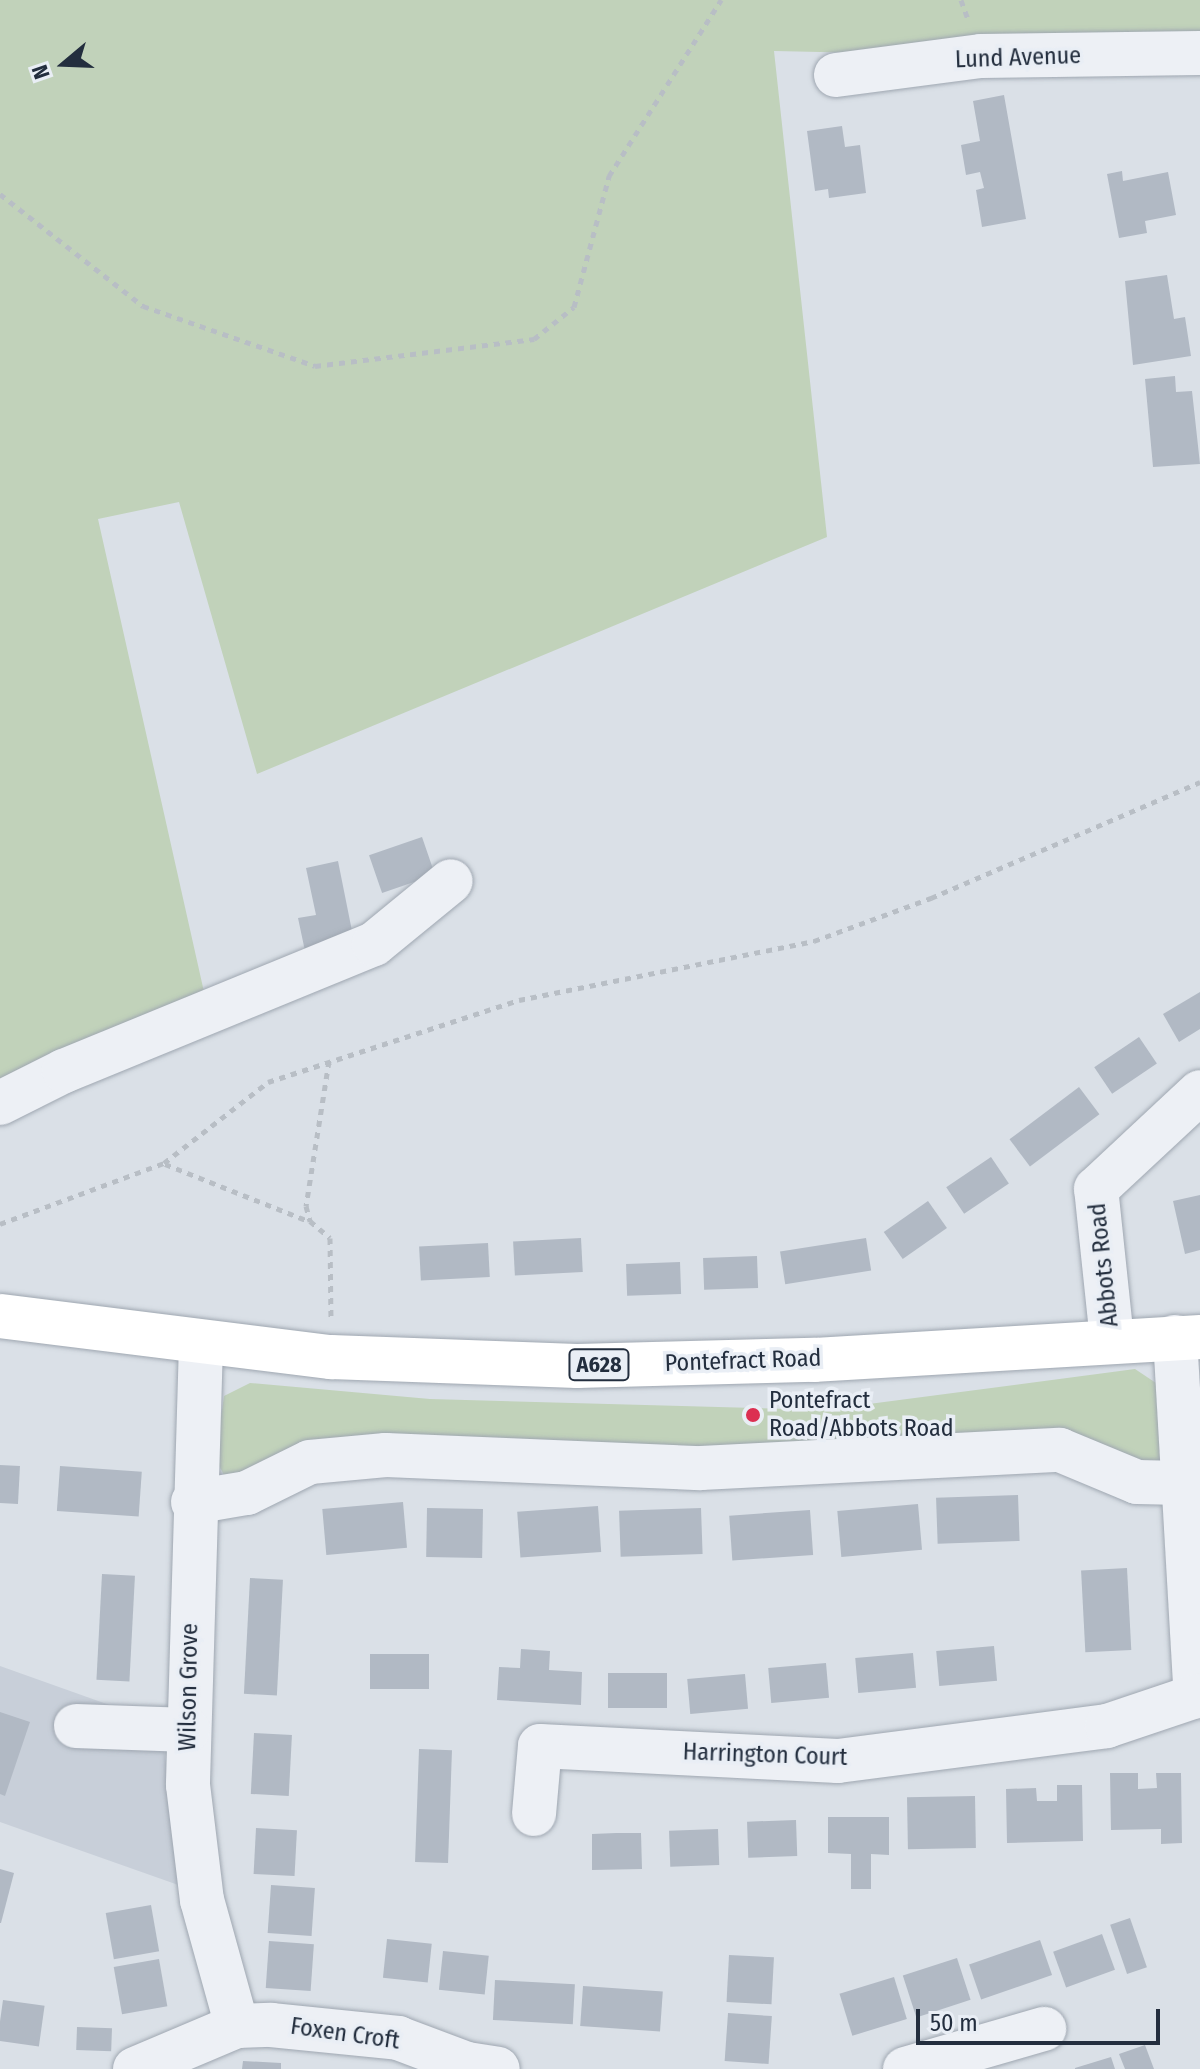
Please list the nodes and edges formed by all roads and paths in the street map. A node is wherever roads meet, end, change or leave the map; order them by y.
1 (721, 0) edge
2 (1200, 53) edge
3 (836, 75) dead end
4 (0, 194) edge
5 (1200, 782) edge
6 (451, 881) dead end
7 (329, 1060) junction
8 (1200, 1092) edge
9 (0, 1103) edge
10 (164, 1163) junction
11 (310, 1221) junction
12 (0, 1224) edge
13 (0, 1316) edge
14 (1187, 1337) edge
15 (1112, 1340) junction
16 (201, 1344) junction
17 (331, 1357) junction
18 (1182, 1483) junction
19 (193, 1502) junction
20 (1198, 1698) edge
21 (76, 1726) dead end
22 (188, 1730) junction
23 (534, 1814) dead end
24 (237, 2026) junction
25 (1044, 2029) dead end
26 (957, 2062) edge
27 (456, 2065) edge
28 (135, 2069) edge
29 (498, 2069) edge
30 (905, 2069) edge

1 - 4 path
2 - 3 street, Lund Avenue
5 - 7 path
6 - 9 street
7 - 10 path
7 - 11 path
8 - 15 street, Abbots Road
10 - 11 path
10 - 12 path
11 - 17 path
13 - 16 highway, Pontefract Road / A628
14 - 15 highway, Pontefract Road / A628
14 - 18 street
15 - 17 highway, Pontefract Road / A628
16 - 17 highway, Pontefract Road / A628
16 - 19 street, Wilson Grove
18 - 19 street
18 - 20 street
19 - 22 street, Wilson Grove
20 - 23 street, Harrington Court
21 - 22 street
22 - 24 street, Wilson Grove
24 - 27 street, Foxen Croft
24 - 28 street
25 - 26 street
26 - 30 street
27 - 29 street, Foxen Croft

